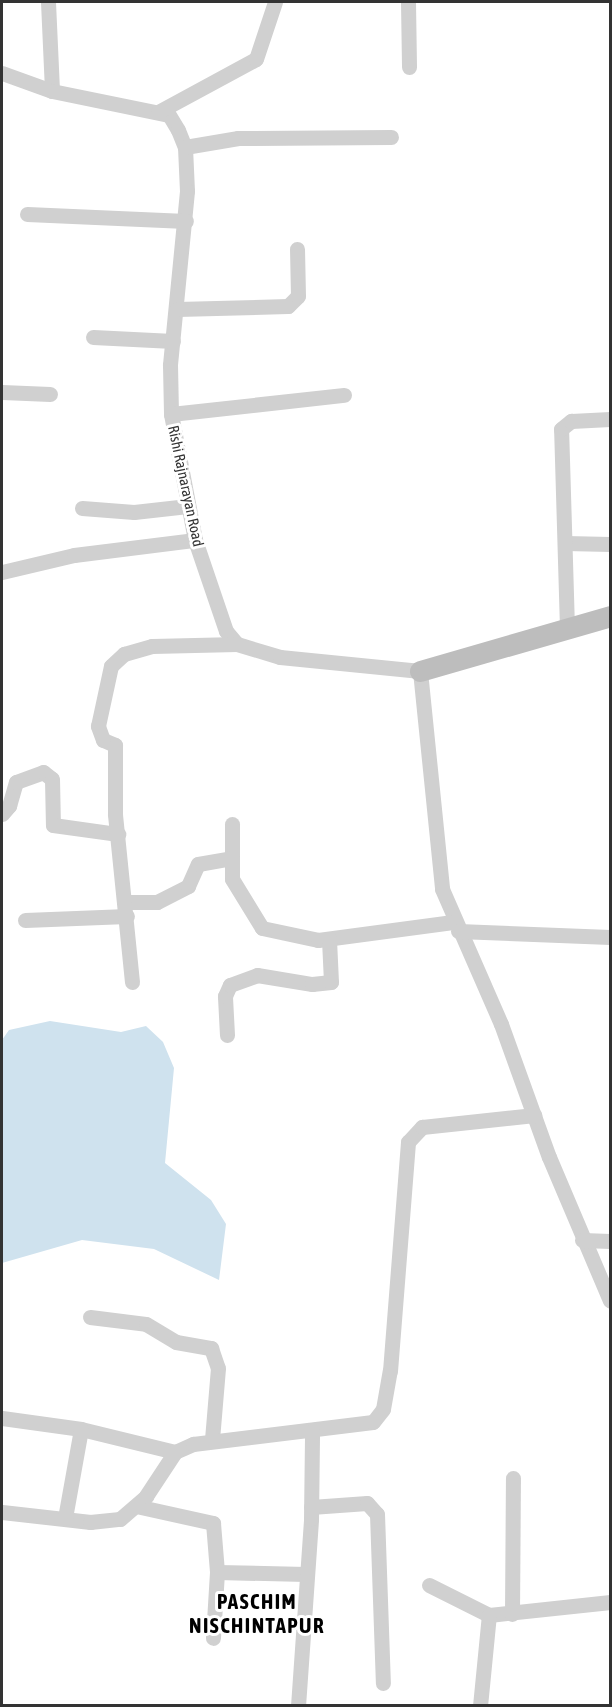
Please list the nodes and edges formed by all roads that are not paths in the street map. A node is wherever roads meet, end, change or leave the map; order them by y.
1 (48, 2) edge
2 (274, 2) edge
3 (408, 2) edge
4 (409, 67) dead end
5 (2, 73) edge
6 (52, 91) junction
7 (158, 112) junction
8 (391, 137) dead end
9 (185, 147) junction
10 (27, 214) dead end
11 (186, 221) junction
12 (297, 249) dead end
13 (177, 309) junction
14 (93, 337) dead end
15 (173, 341) junction
16 (2, 393) edge
17 (50, 394) dead end
18 (344, 395) dead end
19 (171, 414) junction
20 (610, 419) edge
21 (188, 506) junction
22 (82, 508) dead end
23 (195, 540) junction
24 (565, 543) junction
25 (610, 544) edge
26 (2, 572) edge
27 (610, 616) edge
28 (567, 628) junction
29 (237, 644) junction
30 (420, 671) junction
31 (2, 814) edge
32 (232, 824) dead end
33 (118, 834) junction
34 (231, 858) junction
35 (126, 909) junction
36 (25, 920) dead end
37 (456, 927) junction
38 (610, 937) edge
39 (328, 939) junction
40 (132, 982) dead end
41 (227, 1035) dead end
42 (534, 1115) junction
43 (582, 1240) junction
44 (610, 1241) edge
45 (610, 1301) edge
46 (90, 1317) dead end
47 (2, 1418) edge
48 (81, 1429) junction
49 (312, 1431) junction
50 (212, 1440) junction
51 (175, 1452) junction
52 (513, 1478) dead end
53 (136, 1506) junction
54 (311, 1507) junction
55 (2, 1512) edge
56 (65, 1518) junction
57 (217, 1572) junction
58 (306, 1574) junction
59 (429, 1585) dead end
60 (610, 1602) edge
61 (512, 1614) junction
62 (489, 1615) junction
63 (213, 1638) dead end
64 (383, 1683) dead end
65 (298, 1706) edge
66 (480, 1706) edge

1 - 6 street
2 - 7 street
3 - 4 street
5 - 6 street
6 - 7 street
7 - 9 street, Rishi Rajnarayan Road
8 - 9 street
9 - 11 street, Rishi Rajnarayan Road
10 - 11 street
11 - 13 street, Rishi Rajnarayan Road
12 - 13 street
13 - 15 street, Rishi Rajnarayan Road
14 - 15 street
15 - 19 street, Rishi Rajnarayan Road
16 - 17 street
18 - 19 street
19 - 21 street, Rishi Rajnarayan Road
20 - 24 street
21 - 22 street
21 - 23 street, Rishi Rajnarayan Road
23 - 26 street
23 - 29 street, Rishi Rajnarayan Road
24 - 25 street
24 - 28 street
27 - 28 main road
28 - 30 main road
29 - 30 street
29 - 33 street
30 - 37 street
31 - 33 street
32 - 34 street
33 - 35 street
34 - 35 street
34 - 39 street
35 - 36 street
35 - 40 street
37 - 38 street
37 - 39 street
37 - 42 street
39 - 41 street
42 - 43 street
42 - 49 street
43 - 44 street
43 - 45 street
46 - 50 street
47 - 48 street
48 - 51 street
48 - 56 street
49 - 50 street
49 - 54 street
50 - 51 street
51 - 53 street
52 - 61 street
53 - 56 street
53 - 57 street
54 - 58 street
54 - 64 street
55 - 56 street
57 - 58 street
57 - 63 street
58 - 65 street
59 - 62 street
60 - 61 street
61 - 62 street
62 - 66 street

